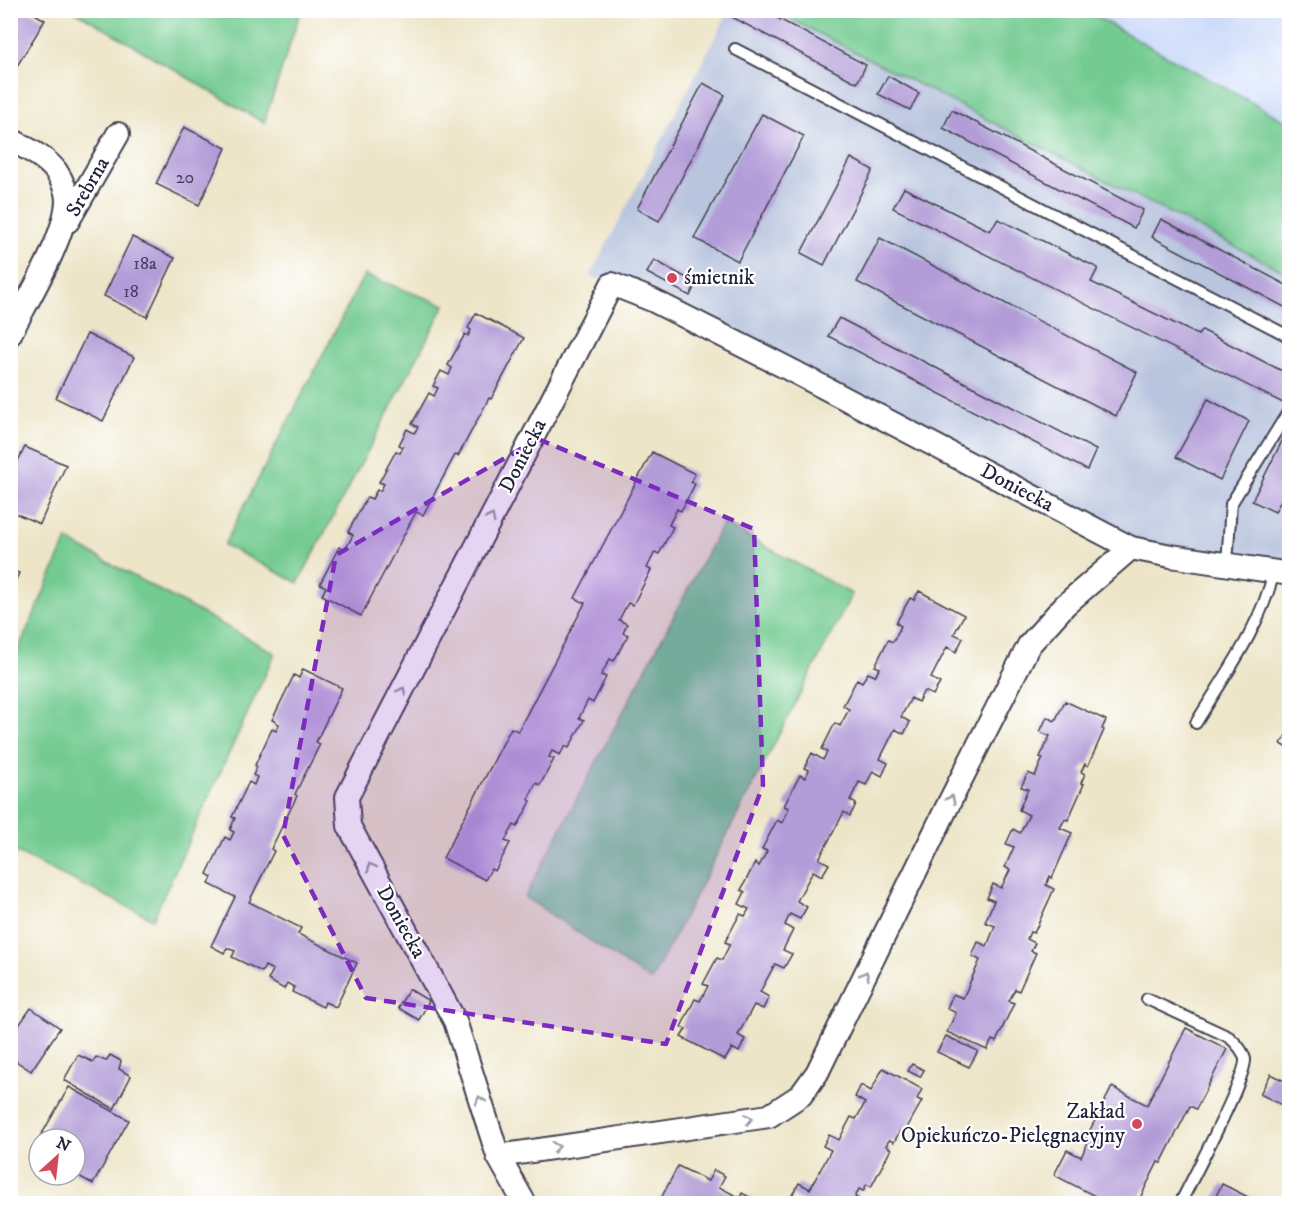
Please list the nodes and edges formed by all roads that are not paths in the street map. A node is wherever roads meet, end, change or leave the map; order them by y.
1 (735, 49) dead end
2 (118, 134) dead end
3 (10, 139) edge
4 (57, 241) junction
5 (10, 334) edge
6 (1290, 337) edge
7 (1290, 409) edge
8 (1131, 548) junction
9 (1227, 564) junction
10 (1282, 572) edge
11 (1196, 723) dead end
12 (1147, 999) dead end
13 (498, 1156) junction
14 (525, 1203) edge
15 (1180, 1203) edge

1 - 6 lane
2 - 4 street, Srebrna
3 - 4 street, Srebrna
4 - 5 street, Srebrna
7 - 9 lane
8 - 9 street, Doniecka
13 -> 8 street
13 -> 8 street, Doniecka
9 - 10 street, Doniecka
10 - 11 lane
12 - 15 lane
13 - 14 street, Doniecka

